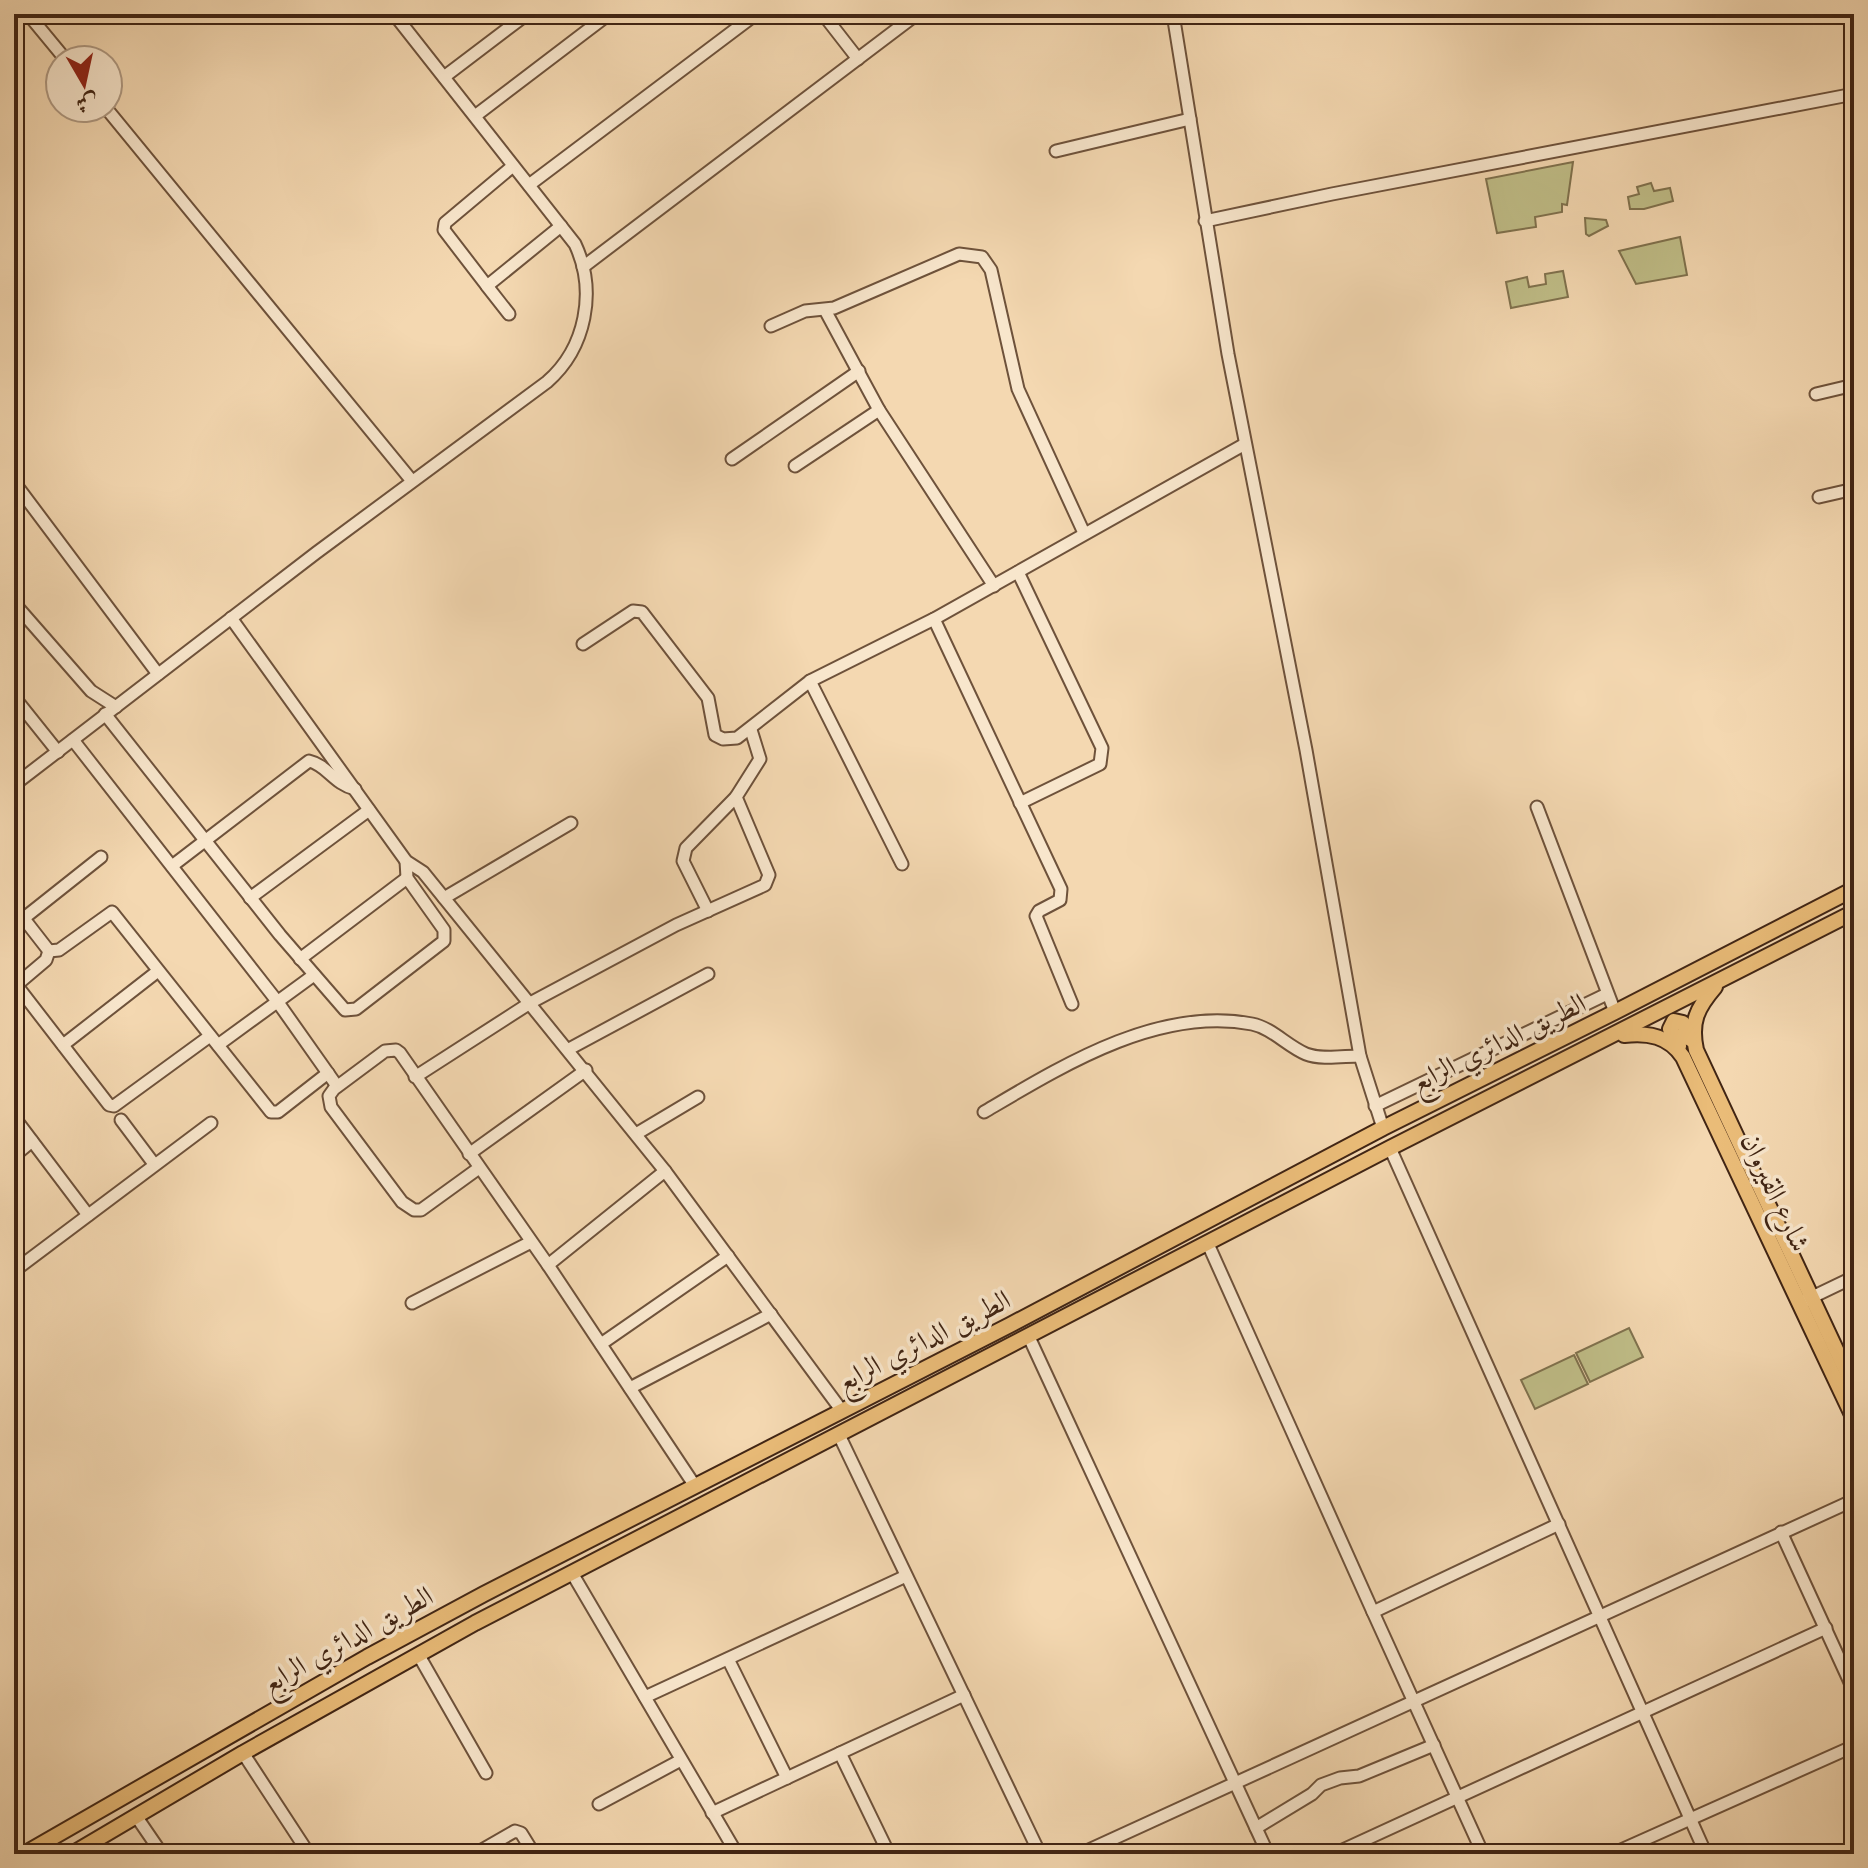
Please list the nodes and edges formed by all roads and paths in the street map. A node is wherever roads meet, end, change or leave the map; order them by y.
1 (28, 14) edge
2 (394, 14) edge
3 (609, 14) edge
4 (823, 14) edge
5 (917, 14) edge
6 (1173, 14) edge
7 (524, 15) edge
8 (749, 16) edge
9 (53, 44) edge
10 (858, 59) junction
11 (444, 77) junction
12 (1854, 94) edge
13 (475, 116) junction
14 (1190, 119) junction
15 (119, 124) edge
16 (1056, 151) dead end
17 (513, 166) junction
18 (529, 185) junction
19 (1205, 221) junction
20 (561, 226) junction
21 (583, 267) junction
22 (487, 286) junction
23 (825, 310) junction
24 (509, 314) dead end
25 (771, 326) dead end
26 (859, 371) junction
27 (1854, 385) edge
28 (1816, 394) dead end
29 (879, 410) junction
30 (1245, 444) junction
31 (732, 459) dead end
32 (795, 466) dead end
33 (412, 481) junction
34 (14, 482) edge
35 (1854, 489) edge
36 (1819, 497) dead end
37 (1084, 533) junction
38 (1018, 572) junction
39 (994, 586) junction
40 (14, 603) edge
41 (231, 618) junction
42 (934, 619) junction
43 (583, 644) dead end
44 (158, 674) junction
45 (810, 681) junction
46 (14, 697) edge
47 (111, 710) junction
48 (751, 730) junction
49 (73, 740) junction
50 (58, 752) junction
51 (14, 785) edge
52 (355, 789) junction
53 (736, 797) junction
54 (1020, 803) junction
55 (1537, 807) dead end
56 (369, 810) junction
57 (571, 823) dead end
58 (206, 840) junction
59 (101, 857) dead end
60 (406, 861) junction
61 (902, 864) dead end
62 (172, 866) junction
63 (407, 878) junction
64 (1854, 889) edge
65 (250, 898) junction
66 (444, 898) junction
67 (14, 906) edge
68 (708, 911) junction
69 (1854, 912) edge
70 (18, 922) edge
71 (49, 951) junction
72 (300, 959) junction
73 (158, 971) junction
74 (708, 974) dead end
75 (314, 975) junction
76 (1721, 980) junction
77 (1607, 994) junction
78 (277, 1001) junction
79 (530, 1003) junction
80 (1072, 1004) dead end
81 (1615, 1012) junction
82 (1615, 1036) junction
83 (214, 1040) junction
84 (63, 1045) junction
85 (569, 1049) junction
86 (1688, 1051) junction
87 (1360, 1056) junction
88 (586, 1070) junction
89 (328, 1073) junction
90 (415, 1077) junction
91 (337, 1086) junction
92 (698, 1097) dead end
93 (1375, 1106) junction
94 (984, 1112) dead end
95 (14, 1117) edge
96 (121, 1120) dead end
97 (211, 1123) dead end
98 (1383, 1128) junction
99 (636, 1134) junction
100 (32, 1141) junction
101 (1390, 1148) junction
102 (469, 1154) junction
103 (14, 1156) edge
104 (154, 1164) junction
105 (479, 1168) junction
106 (665, 1171) junction
107 (88, 1215) junction
108 (531, 1242) junction
109 (1208, 1244) junction
110 (728, 1256) junction
111 (548, 1265) junction
112 (14, 1271) edge
113 (1854, 1277) edge
114 (1806, 1300) junction
115 (412, 1303) dead end
116 (771, 1314) junction
117 (1028, 1335) junction
118 (601, 1344) junction
119 (630, 1388) junction
120 (1854, 1388) edge
121 (842, 1411) junction
122 (1854, 1419) edge
123 (839, 1435) junction
124 (769, 1449) junction
125 (779, 1466) junction
126 (695, 1486) junction
127 (1854, 1500) edge
128 (1559, 1524) junction
129 (1781, 1532) junction
130 (572, 1573) junction
131 (906, 1576) junction
132 (1373, 1612) junction
133 (1600, 1615) junction
134 (1826, 1628) junction
135 (418, 1654) junction
136 (728, 1659) junction
137 (1854, 1691) edge
138 (964, 1695) junction
139 (645, 1697) junction
140 (1414, 1700) junction
141 (1644, 1712) junction
142 (1434, 1745) junction
143 (1854, 1746) edge
144 (243, 1753) junction
145 (840, 1753) junction
146 (681, 1760) junction
147 (486, 1773) dead end
148 (787, 1778) junction
149 (1234, 1782) junction
150 (1458, 1798) junction
151 (599, 1804) dead end
152 (712, 1813) junction
153 (136, 1816) junction
154 (1689, 1820) junction
155 (1256, 1828) junction
156 (33, 1852) edge
157 (72, 1854) edge
158 (162, 1854) edge
159 (309, 1854) edge
160 (475, 1854) edge
161 (534, 1854) edge
162 (737, 1854) edge
163 (889, 1854) edge
164 (1040, 1854) edge
165 (1080, 1854) edge
166 (1268, 1854) edge
167 (1334, 1854) edge
168 (1483, 1854) edge
169 (1612, 1854) edge
170 (1706, 1854) edge

1 - 9 street
2 - 11 street
3 - 13 street
4 - 10 street
5 - 10 street
6 - 14 street
7 - 11 street
8 - 18 street
10 - 21 street
11 - 13 street
12 - 19 street
13 - 17 street
14 - 16 street
14 - 19 street
15 - 33 street
17 - 18 street
17 - 22 street
18 - 20 street
19 - 30 street
20 - 21 street
20 - 22 street
21 - 33 street
22 - 24 street
23 - 25 street
23 - 26 street
23 - 37 street
26 - 29 street
26 - 31 street
27 - 28 street
29 - 32 street
29 - 39 street
30 - 37 street
30 - 87 street
33 - 41 street
34 - 44 street
35 - 36 street
37 - 38 street
38 - 39 street
38 - 54 street
39 - 42 street
40 - 47 street
41 - 44 street
41 - 52 street
42 - 45 street
42 - 54 street
43 - 48 street
44 - 47 street
45 - 48 street
45 - 61 street
46 - 50 street
47 - 49 street
47 - 58 street
48 - 53 street
49 - 50 street
49 - 62 street
50 - 51 street
52 - 56 street
52 - 58 street
53 - 68 street
53 - 68 street
54 - 80 street
55 - 77 street
56 - 60 street
56 - 65 street
57 - 66 street
58 - 62 street
58 - 65 street
59 - 70 street
60 - 63 street
60 - 66 street
62 - 78 street
63 - 72 street
63 - 75 street
64 - 81 main road, الطريق الدائري الرابع
65 - 72 street
66 - 79 street
67 - 70 street
68 - 79 street
69 - 76 main road, الطريق الدائري الرابع
70 - 71 street
71 - 73 street
71 - 84 street
72 - 75 street
73 - 83 street
73 - 84 street
74 - 85 street
75 - 78 street
76 - 82 main road, الطريق الدائري الرابع
76 - 86 main road, شارع القيروان
77 - 81 street
77 - 93 street
78 - 83 street
78 - 89 street
79 - 85 street
79 - 90 street
81 - 98 main road, الطريق الدائري الرابع
82 - 86 main road
82 - 101 main road, الطريق الدائري الرابع
83 - 84 street
83 - 89 street
85 - 88 street
86 - 114 main road, شارع القيروان
87 - 93 street
87 - 94 street
88 - 99 street
88 - 102 street
89 - 91 street
90 - 91 street
90 - 102 street
91 - 105 street
92 - 99 street
93 - 98 street
95 - 100 street
96 - 104 street
97 - 104 street
98 - 121 main road, الطريق الدائري الرابع
99 - 106 street
100 - 103 street
100 - 107 street
101 - 109 main road, الطريق الدائري الرابع
101 - 128 street
102 - 105 street
104 - 107 street
105 - 108 street
106 - 110 street
106 - 111 street
107 - 112 street
108 - 111 street
108 - 115 street
109 - 117 main road, الطريق الدائري الرابع
109 - 132 street
110 - 116 street
110 - 118 street
111 - 118 street
113 - 114 street
114 - 120 main road, شارع القيروان
114 - 122 main road, شارع القيروان
116 - 119 street
116 - 121 street
117 - 123 main road, الطريق الدائري الرابع
117 - 149 street
118 - 119 street
119 - 126 street
121 - 124 main road, الطريق الدائري الرابع
123 - 125 main road, الطريق الدائري الرابع
123 - 131 street
124 - 125 main road
124 - 126 main road, الطريق الدائري الرابع
125 - 130 main road, الطريق الدائري الرابع
126 - 156 main road, الطريق الدائري الرابع
127 - 129 street
128 - 132 street
128 - 133 street
129 - 133 street
129 - 134 street
130 - 135 main road, الطريق الدائري الرابع
130 - 139 street
131 - 136 street
131 - 138 street
132 - 140 street
133 - 140 street
133 - 141 street
134 - 137 street
134 - 141 street
135 - 144 main road, الطريق الدائري الرابع
135 - 147 street
136 - 139 street
136 - 148 street
138 - 145 street
138 - 164 street
139 - 146 street
140 - 142 street
140 - 149 street
141 - 150 street
141 - 154 street
142 - 150 street
142 - 155 street
143 - 154 street
144 - 153 main road, الطريق الدائري الرابع
144 - 159 street
145 - 148 street
145 - 163 street
146 - 151 street
146 - 152 street
148 - 152 street
149 - 155 street
149 - 165 street
150 - 167 street
150 - 168 street
152 - 162 street
153 - 157 main road, الطريق الدائري الرابع
153 - 158 street
154 - 169 street
154 - 170 street
155 - 166 street
160 - 161 street

